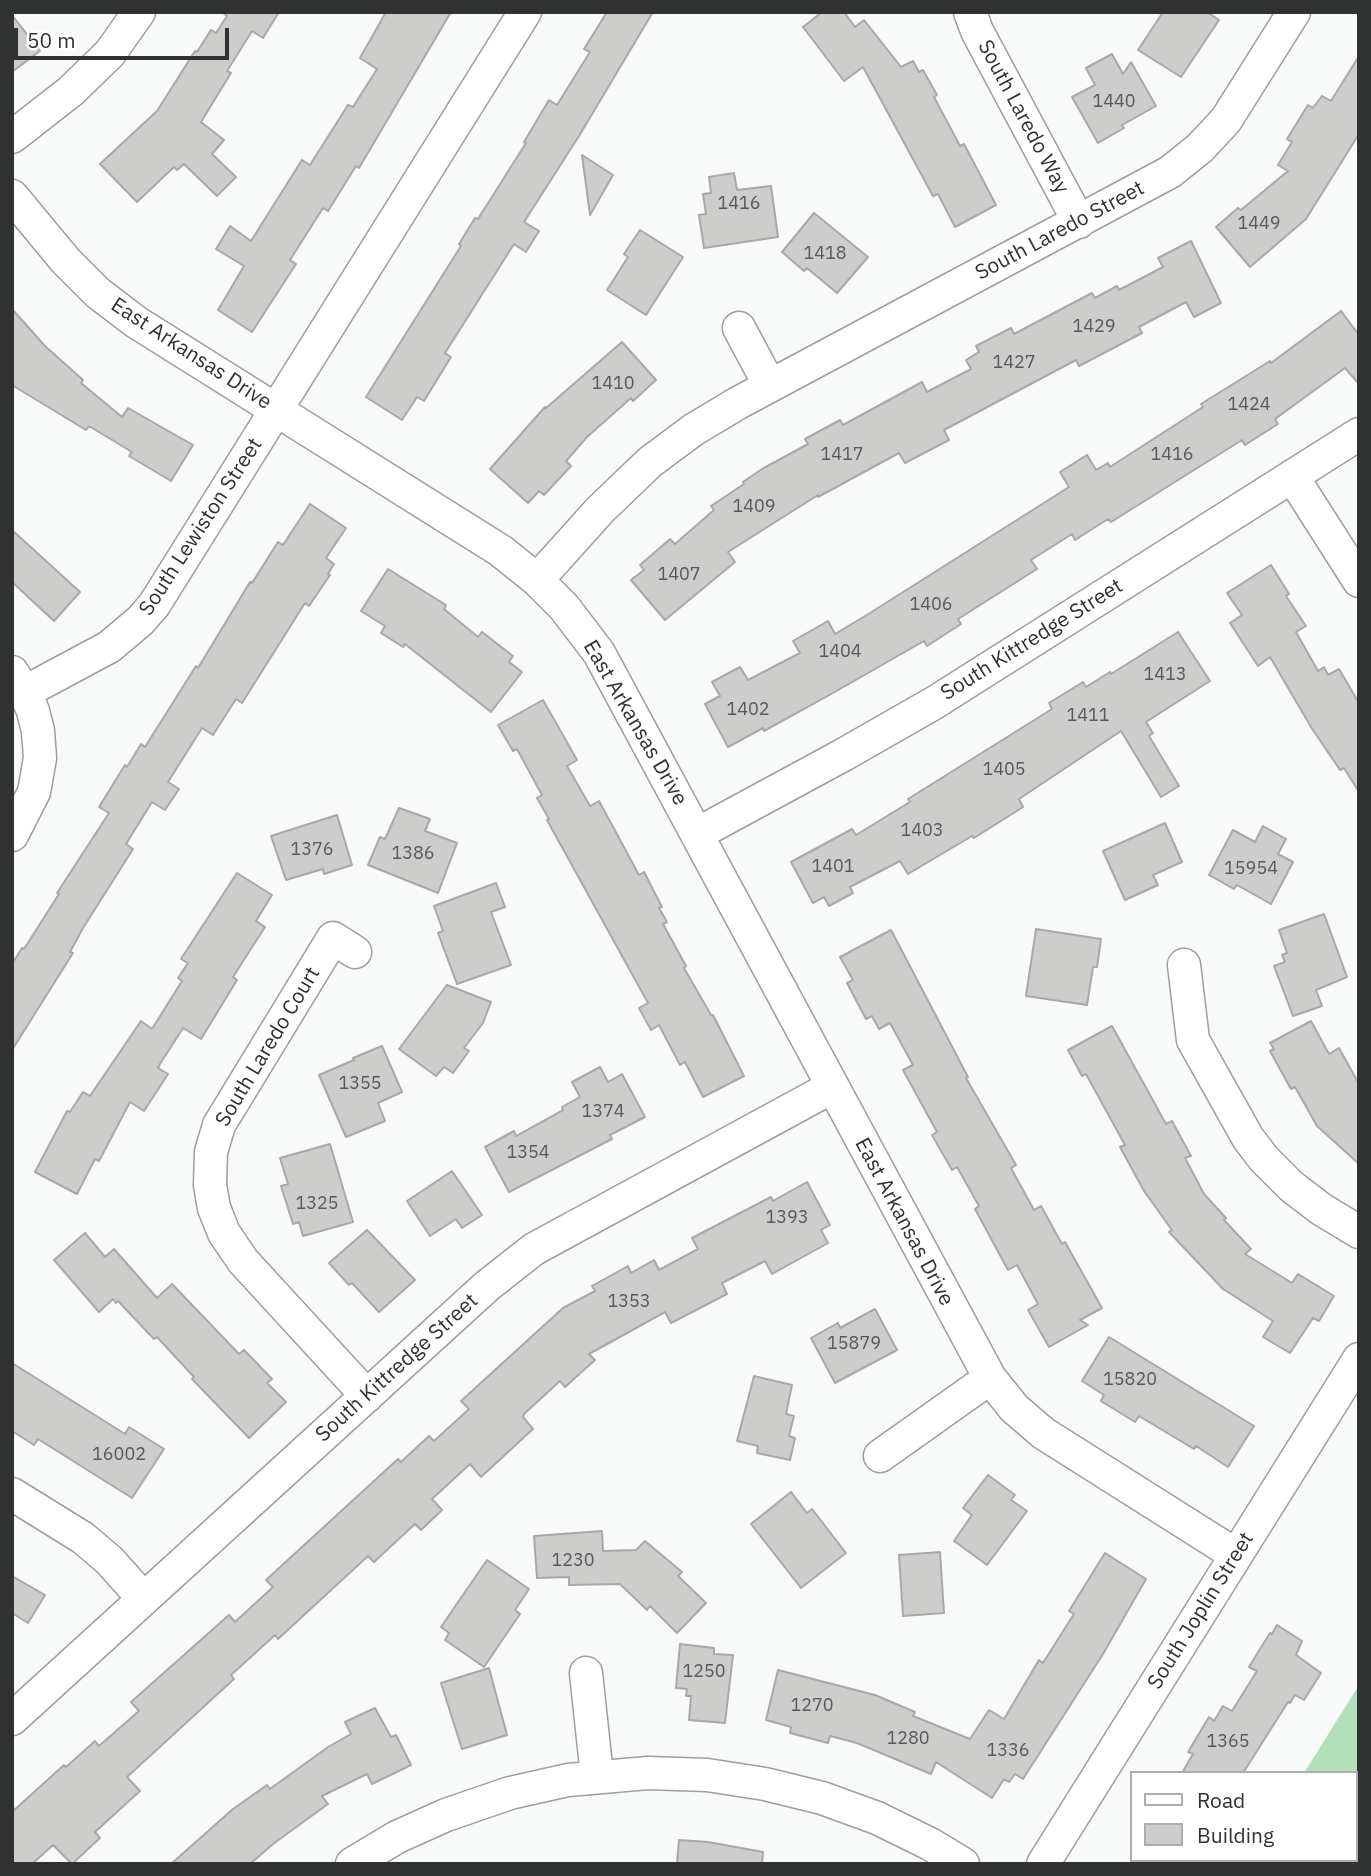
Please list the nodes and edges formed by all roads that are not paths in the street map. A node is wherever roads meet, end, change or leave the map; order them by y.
1 (139, 12) edge
2 (525, 12) edge
3 (970, 12) edge
4 (1294, 12) edge
5 (12, 136) edge
6 (12, 195) edge
7 (1079, 222) junction
8 (739, 328) dead end
9 (770, 386) junction
10 (276, 411) junction
11 (1359, 434) edge
12 (1292, 476) junction
13 (537, 580) junction
14 (1359, 581) edge
15 (19, 682) edge
16 (697, 834) junction
17 (12, 835) edge
18 (355, 952) dead end
19 (1184, 965) dead end
20 (832, 1087) junction
21 (1359, 1232) edge
22 (1359, 1359) edge
23 (990, 1378) junction
24 (367, 1396) junction
25 (880, 1456) dead end
26 (12, 1494) edge
27 (1236, 1555) junction
28 (144, 1598) junction
29 (586, 1672) dead end
30 (12, 1719) edge
31 (597, 1776) junction
32 (352, 1864) edge
33 (962, 1864) edge
34 (1043, 1864) edge

1 - 5 street
2 - 10 street, South Lewiston Street
3 - 7 street, South Laredo Way
4 - 7 street, South Laredo Street
6 - 10 street, East Arkansas Drive
7 - 9 street, South Laredo Street
8 - 9 street
9 - 13 street, South Laredo Street
10 - 13 street, East Arkansas Drive
10 - 15 street, South Lewiston Street
11 - 12 street, South Kittredge Street
12 - 14 street
12 - 16 street, South Kittredge Street
13 - 16 street, East Arkansas Drive
15 - 17 street, South Lewiston Street
16 - 20 street, East Arkansas Drive
18 - 24 street, South Laredo Court
19 - 21 street
20 - 23 street, East Arkansas Drive
20 - 24 street, South Kittredge Street
22 - 27 street, South Joplin Street
23 - 25 street
23 - 27 street, East Arkansas Drive
24 - 28 street, South Kittredge Street
26 - 28 street
27 - 34 street, South Joplin Street
28 - 30 street, South Kittredge Street
29 - 31 street
31 - 32 street
31 - 33 street

